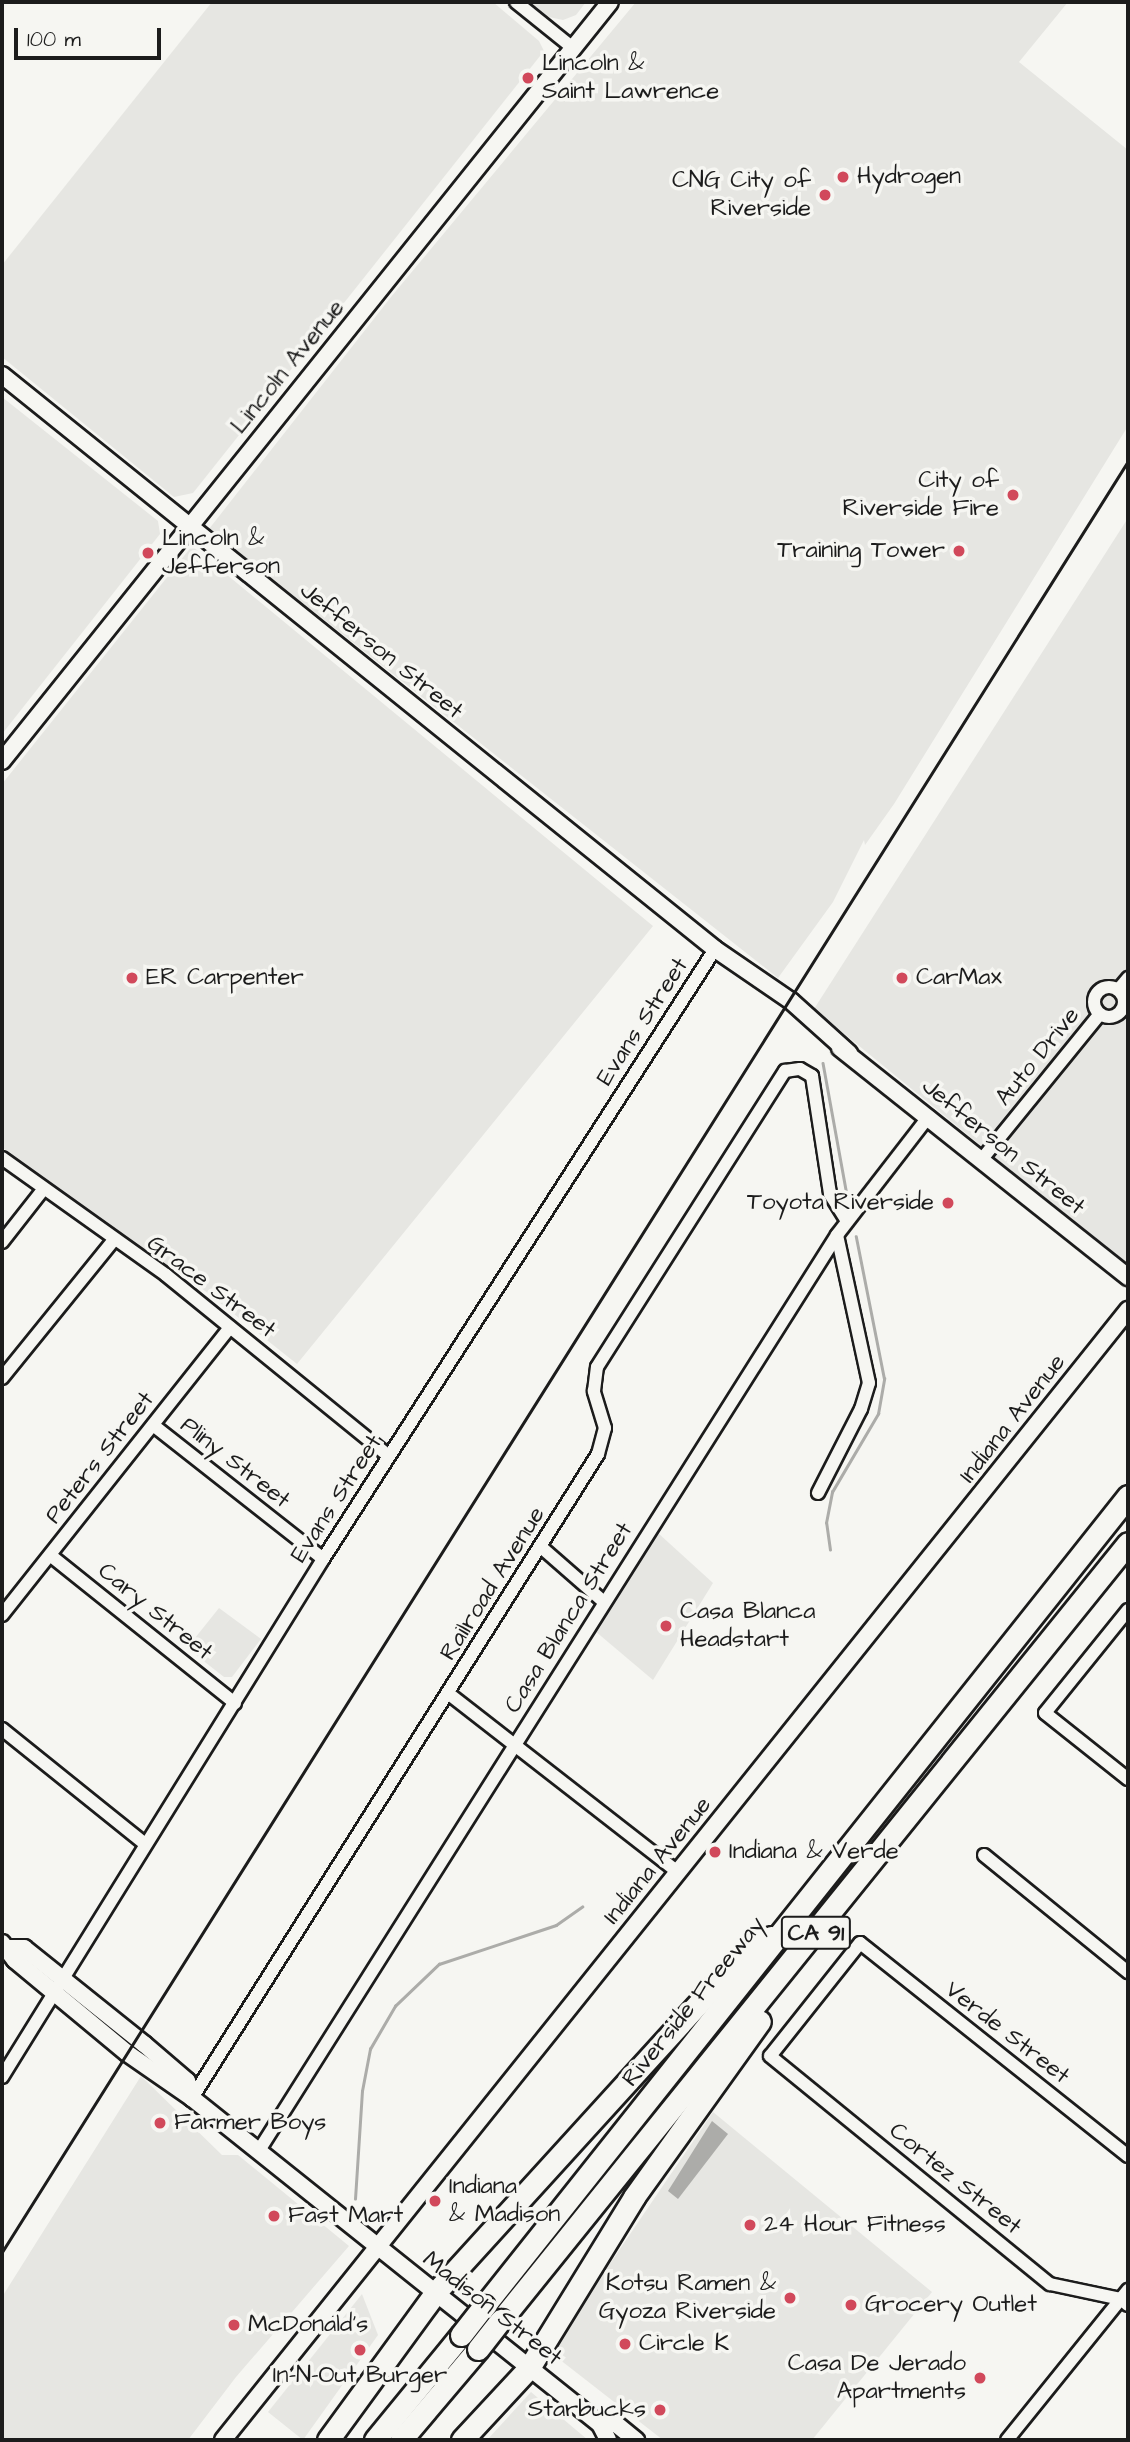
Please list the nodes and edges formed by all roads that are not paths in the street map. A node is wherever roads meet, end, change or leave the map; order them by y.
1 (516, 2) edge
2 (610, 2) edge
3 (573, 48) junction
4 (2, 375) edge
5 (189, 526) junction
6 (2, 761) edge
7 (715, 949) junction
8 (1128, 978) edge
9 (1118, 990) junction
10 (1125, 1013) edge
11 (1100, 1014) junction
12 (929, 1116) junction
13 (2, 1158) edge
14 (982, 1159) junction
15 (42, 1191) junction
16 (847, 1222) junction
17 (837, 1235) junction
18 (113, 1241) junction
19 (2, 1242) edge
20 (1128, 1277) edge
21 (1128, 1310) edge
22 (230, 1327) junction
23 (2, 1378) edge
24 (153, 1425) junction
25 (389, 1456) junction
26 (818, 1493) dead end
27 (1128, 1496) edge
28 (1128, 1544) edge
29 (541, 1547) junction
30 (50, 1555) junction
31 (323, 1559) junction
32 (604, 1602) junction
33 (1128, 1610) edge
34 (2, 1615) edge
35 (449, 1694) junction
36 (235, 1703) junction
37 (2, 1729) edge
38 (514, 1744) junction
39 (1128, 1779) edge
40 (145, 1844) junction
41 (984, 1854) dead end
42 (678, 1872) junction
43 (791, 1923) junction
44 (860, 1943) joint
45 (5, 1946) edge
46 (792, 1964) junction
47 (1128, 1972) edge
48 (57, 1987) junction
49 (2, 2077) edge
50 (192, 2098) junction
51 (258, 2152) junction
52 (1128, 2156) edge
53 (375, 2246) junction
54 (435, 2293) junction
55 (1126, 2298) edge
56 (529, 2368) junction
57 (600, 2424) junction
58 (223, 2440) edge
59 (328, 2440) edge
60 (375, 2440) edge
61 (401, 2440) edge
62 (462, 2440) edge
63 (608, 2440) edge
64 (636, 2440) edge
65 (1007, 2440) edge

1 - 3 street
2 - 3 street, Lincoln Avenue
3 - 5 street, Lincoln Avenue
4 - 5 street, Jefferson Street
5 - 6 street, Lincoln Avenue
5 - 7 street, Jefferson Street
7 - 12 street, Jefferson Street
7 - 25 street, Evans Street
8 - 9 street, Auto Drive
9 - 10 street, Auto Drive
9 - 11 street, Auto Drive
10 - 11 street, Auto Drive
11 - 14 street, Auto Drive
12 - 14 street, Jefferson Street
12 - 16 street, Casa Blanca Street
13 - 15 street, Grace Street
14 - 20 street, Jefferson Street
15 - 18 street, Grace Street
15 - 19 street
16 - 17 street, Casa Blanca Street
16 - 29 street, Railroad Avenue
17 - 26 street
17 - 32 street, Casa Blanca Street
18 - 22 street, Grace Street
18 - 23 street
21 - 42 street, Indiana Avenue
22 - 24 street, Peters Street
22 - 25 street, Grace Street
24 - 30 street, Peters Street
24 - 31 street, Pliny Street
25 - 31 street, Evans Street
27 - 43 highway, Riverside Freeway / CA 91
28 - 46 highway, Riverside Freeway / CA 91
29 - 32 street
29 - 35 street, Railroad Avenue
30 - 34 street, Peters Street
30 - 36 street, Cary Street
31 - 36 street, Evans Street
32 - 38 street, Casa Blanca Street
33 - 39 street
35 - 38 street
35 - 50 street, Railroad Avenue
36 - 40 street, Evans Street
37 - 40 street
38 - 42 street
38 - 51 street, Casa Blanca Street
40 - 48 street, Evans Street
41 - 47 street
42 - 53 street, Indiana Avenue
43 - 54 highway
43 - 60 highway, Riverside Freeway / CA 91, bridge
44 - 52 street, Verde Street
44 - 55 street, Cortez Street
45 - 48 street, Madison Street
46 - 56 highway
46 - 61 highway, Riverside Freeway / CA 91, bridge
48 - 49 street, Evans Street
48 - 50 street, Madison Street
50 - 51 street, Madison Street
51 - 53 street, Madison Street
53 - 54 street, Madison Street
53 - 58 street, Indiana Avenue
54 - 56 street, Madison Street
54 - 59 highway
55 - 65 street
56 - 57 street, Madison Street
56 - 62 highway
57 - 63 street, Madison Street
57 - 64 street, Madison Street

